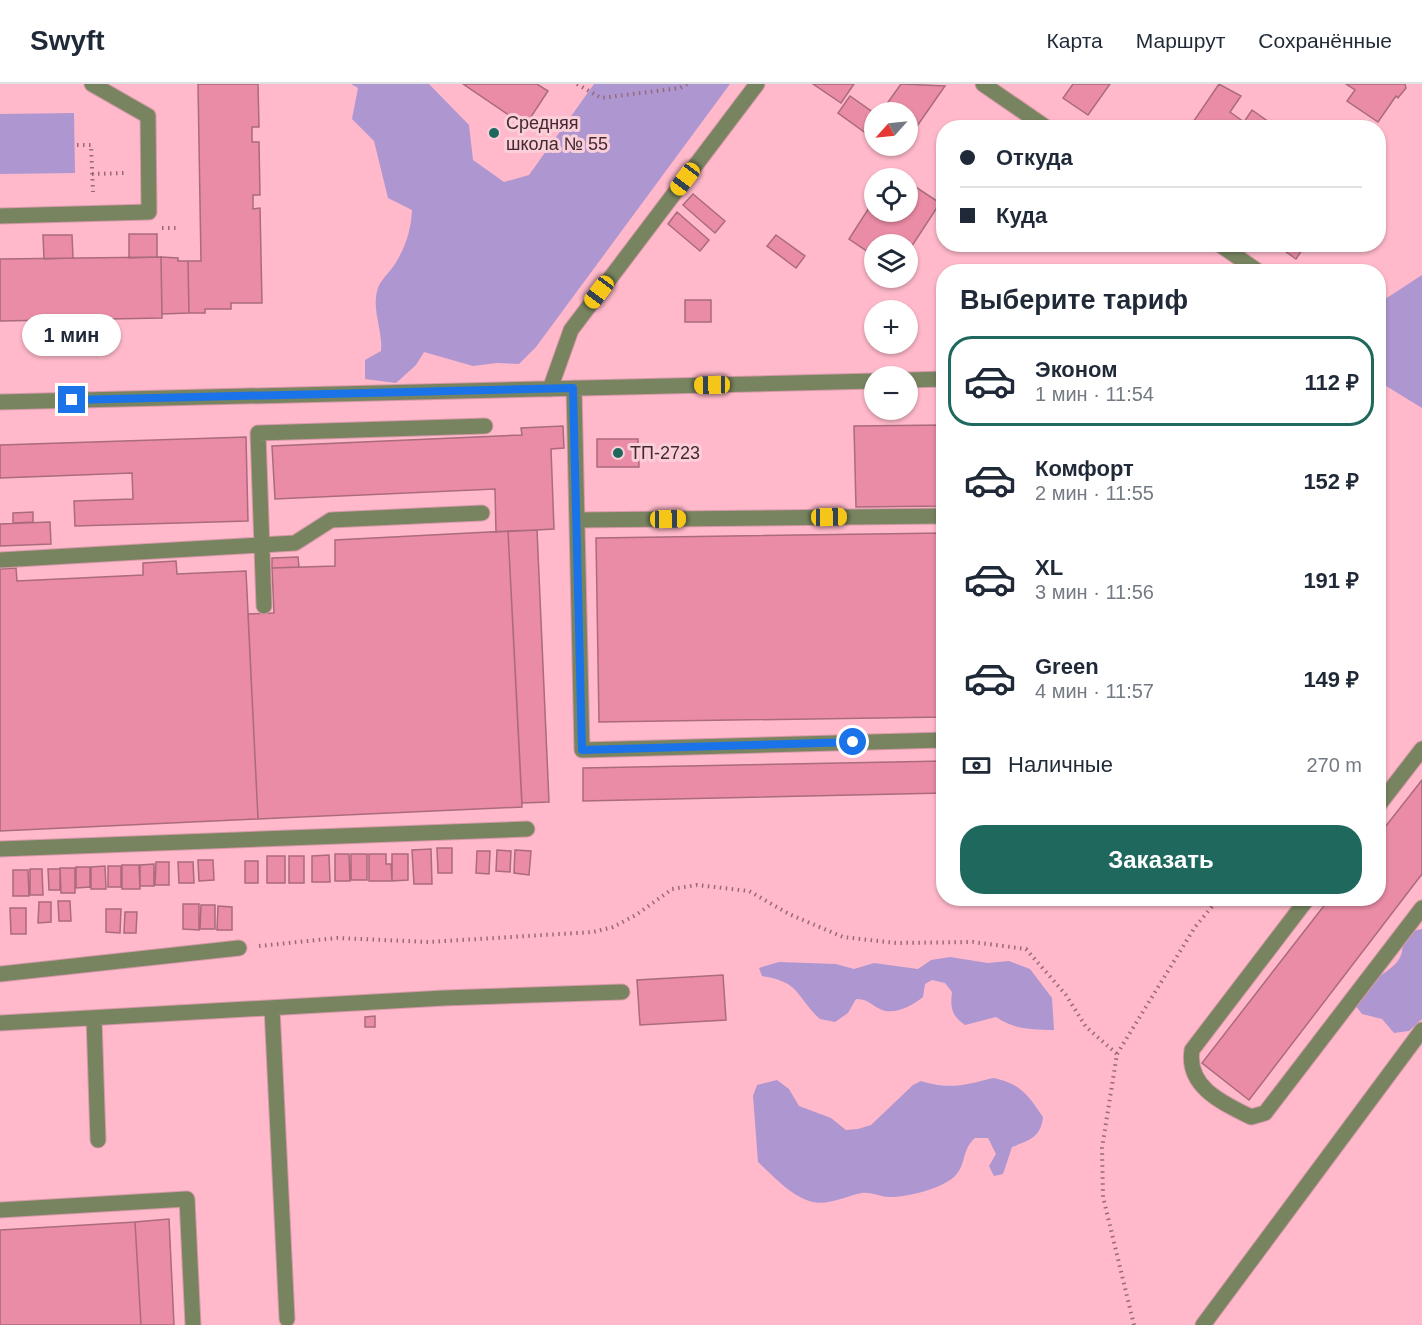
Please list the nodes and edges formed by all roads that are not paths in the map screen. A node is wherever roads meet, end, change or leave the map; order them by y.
1 (93, 84) edge
2 (757, 84) edge
3 (983, 84) edge
4 (1035, 120) edge
5 (0, 216) edge
6 (1230, 252) edge
7 (1248, 264) edge
8 (936, 379) edge
9 (918, 380) edge
10 (864, 381) edge
11 (573, 388) junction
12 (550, 389) junction
13 (0, 402) edge
14 (485, 426) dead end
15 (482, 513) dead end
16 (936, 516) edge
17 (577, 520) junction
18 (262, 545) junction
19 (0, 560) edge
20 (264, 606) dead end
21 (936, 740) edge
22 (1422, 749) edge
23 (1386, 796) edge
24 (527, 829) dead end
25 (0, 849) edge
26 (1302, 906) edge
27 (1422, 908) edge
28 (239, 948) road end
29 (0, 974) edge
30 (622, 992) dead end
31 (272, 1008) junction
32 (94, 1018) junction
33 (0, 1023) edge
34 (1422, 1030) edge
35 (98, 1140) dead end
36 (0, 1210) edge
37 (287, 1319) dead end
38 (193, 1325) edge
39 (1203, 1325) edge

1 - 5 lane
2 - 12 lane
3 - 4 lane
6 - 7 lane
8 - 9 lane
10 - 11 lane
11 - 12 lane
11 - 17 lane
12 - 13 lane
14 - 18 lane
15 - 18 lane
16 - 17 lane
17 - 21 lane
18 - 19 lane
18 - 20 lane
22 - 23 lane
24 - 25 lane
26 - 27 lane
28 - 29 lane
30 - 31 lane
31 - 32 lane
31 - 37 lane
32 - 33 lane
32 - 35 lane
34 - 39 lane
36 - 38 lane

